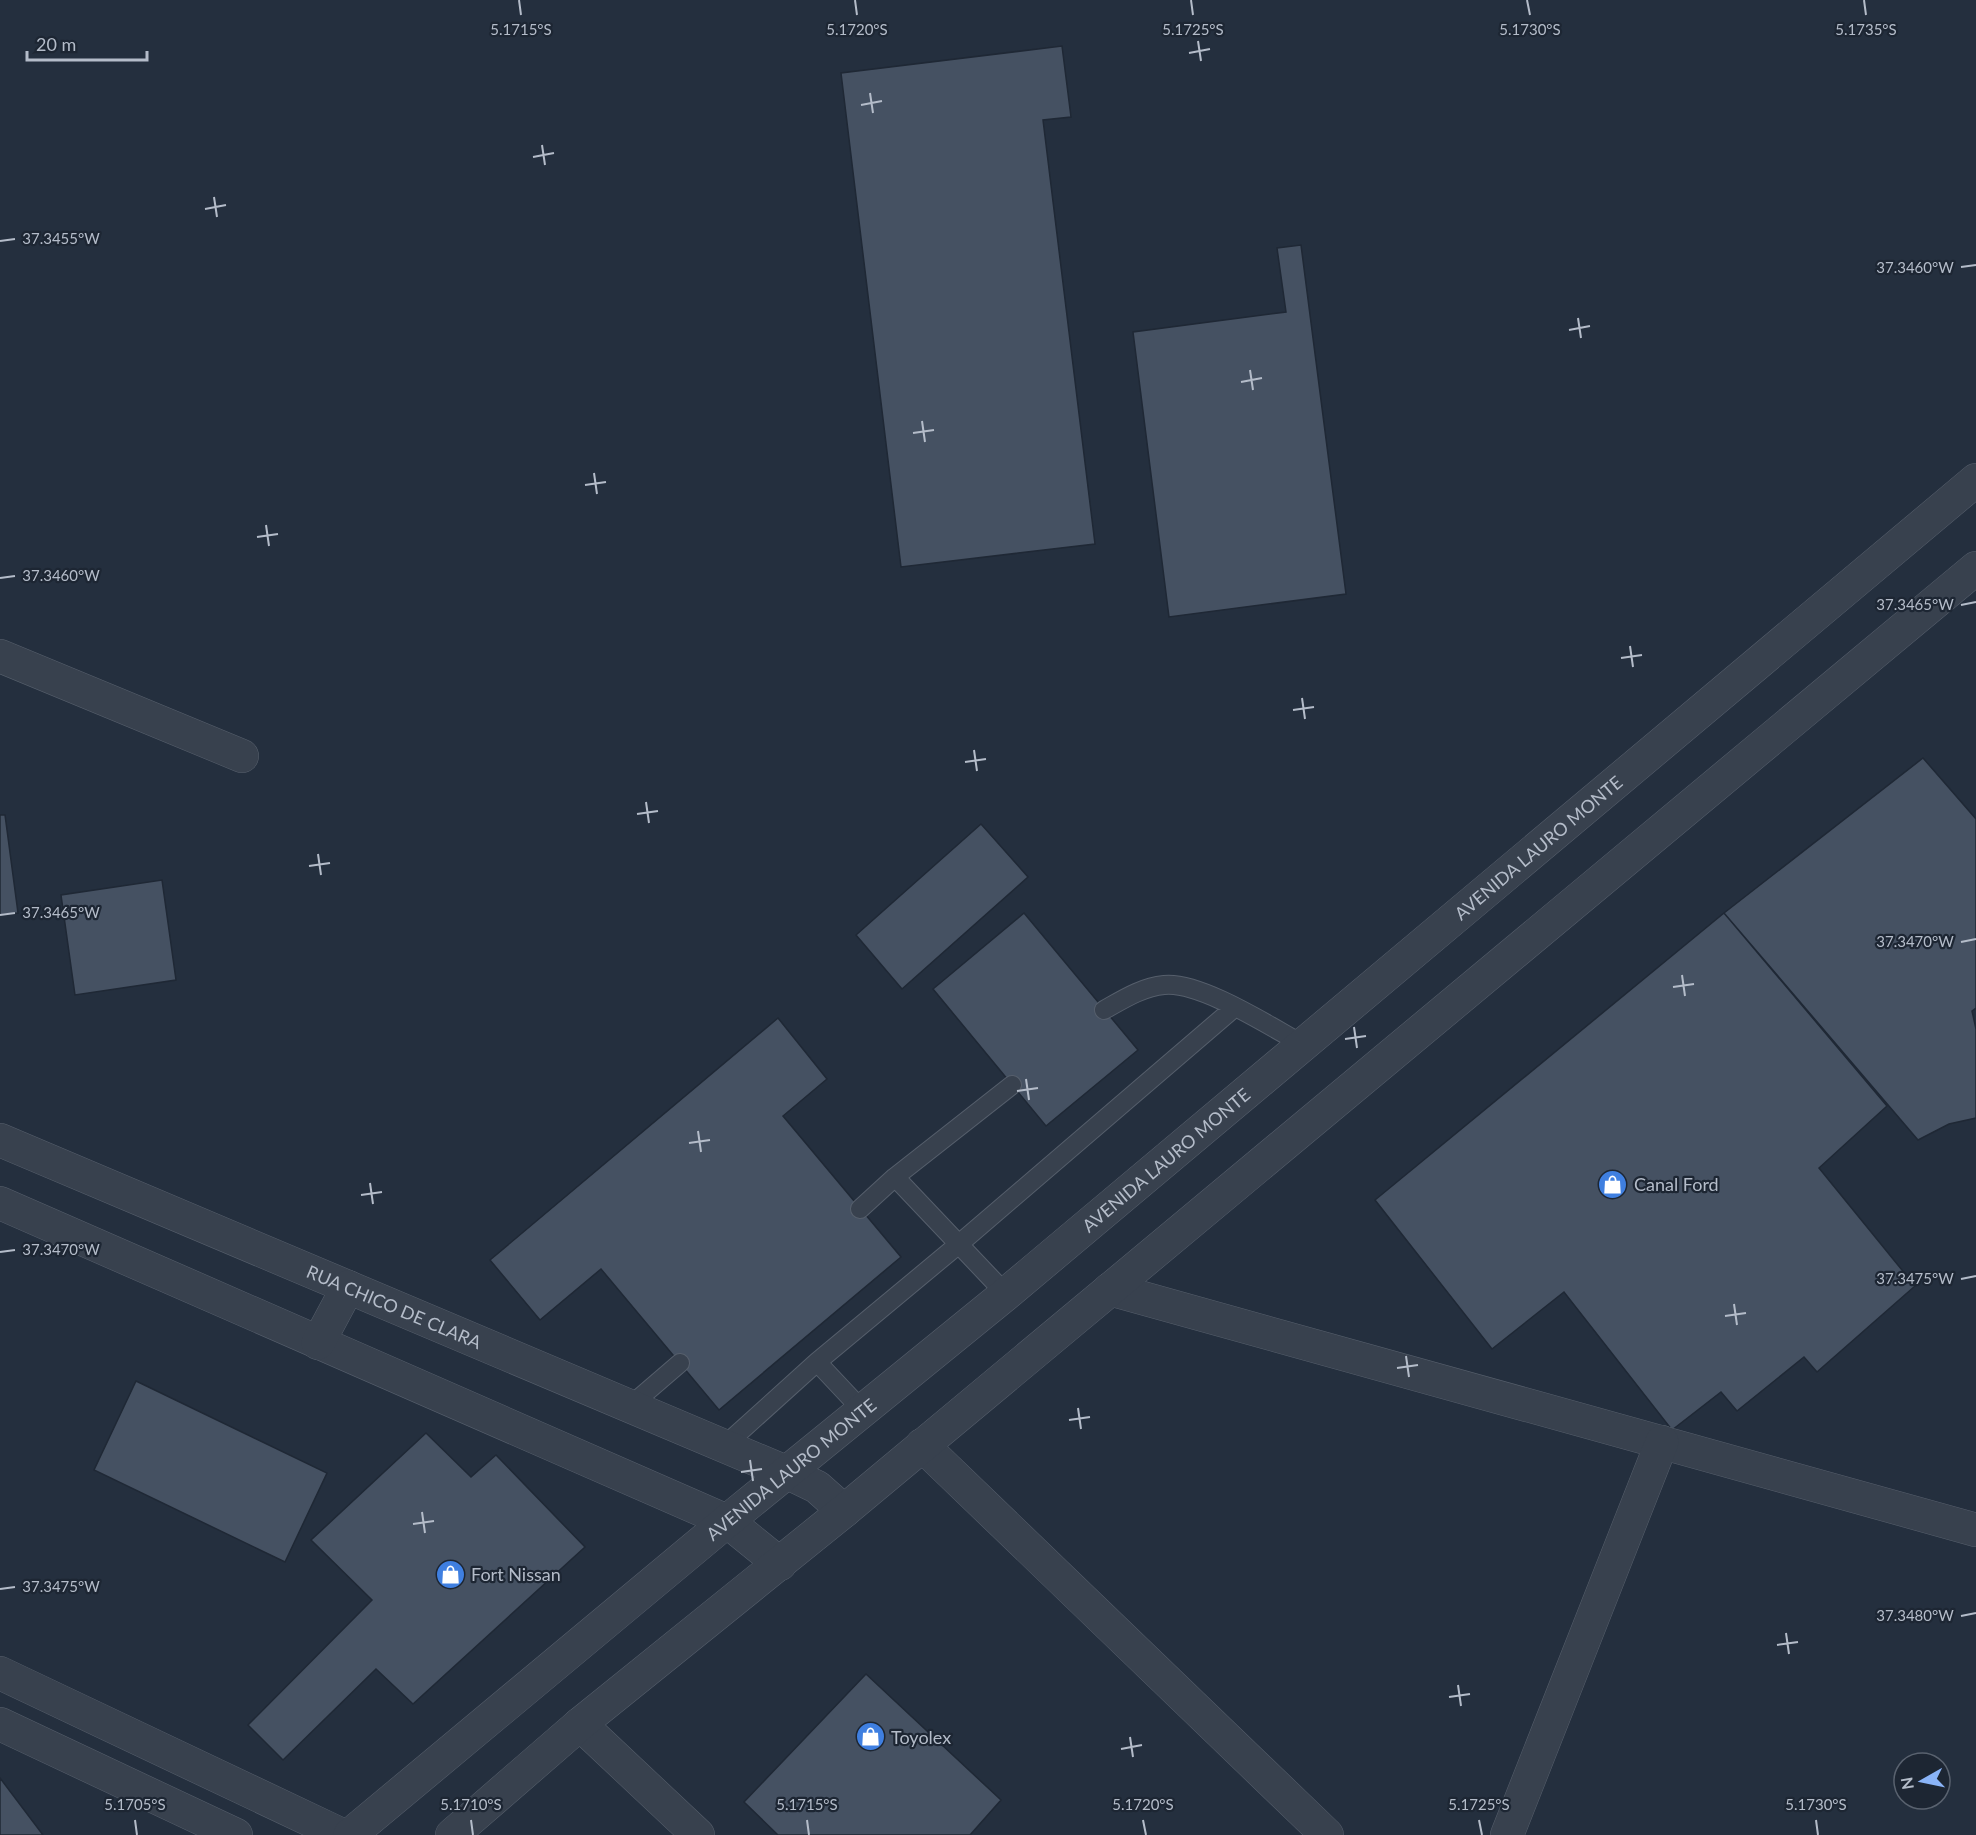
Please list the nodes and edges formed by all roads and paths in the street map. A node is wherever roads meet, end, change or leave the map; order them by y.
1 (1976, 480) edge
2 (1976, 568) edge
3 (0, 656) edge
4 (242, 756) dead end
5 (1234, 1008) junction
6 (1104, 1010) dead end
7 (1304, 1045) junction
8 (1012, 1085) dead end
9 (0, 1140) edge
10 (895, 1177) junction
11 (0, 1203) edge
12 (860, 1209) dead end
13 (958, 1244) junction
14 (348, 1287) junction
15 (1110, 1289) junction
16 (1006, 1294) junction
17 (318, 1343) junction
18 (817, 1362) junction
19 (680, 1363) dead end
20 (630, 1406) junction
21 (863, 1411) junction
22 (1662, 1442) junction
23 (922, 1445) junction
24 (724, 1446) junction
25 (788, 1473) junction
26 (844, 1511) junction
27 (727, 1521) junction
28 (1976, 1530) edge
29 (780, 1564) junction
30 (0, 1674) edge
31 (0, 1724) edge
32 (580, 1724) junction
33 (236, 1835) edge
34 (342, 1835) edge
35 (350, 1835) edge
36 (452, 1835) edge
37 (698, 1835) edge
38 (1327, 1835) edge
39 (1507, 1835) edge

1 - 7 street, AVENIDA LAURO MONTE
2 - 15 street
3 - 4 street
5 - 6 lane
5 - 7 lane
5 - 13 lane
7 - 16 street, AVENIDA LAURO MONTE
8 - 10 lane
9 - 14 street, RUA CHICO DE CLARA
10 - 12 lane
10 - 13 lane
11 - 17 street
13 - 16 lane
13 - 18 lane
14 - 17 street
14 - 20 street, RUA CHICO DE CLARA
15 - 22 street
15 - 23 street
16 - 21 street, AVENIDA LAURO MONTE
17 - 27 street
18 - 21 lane
18 - 24 lane
19 - 20 lane
20 - 24 street, RUA CHICO DE CLARA
21 - 25 street, AVENIDA LAURO MONTE
22 - 28 street
22 - 39 street
23 - 26 street
23 - 38 street
24 - 25 street, RUA CHICO DE CLARA
25 - 26 street, RUA CHICO DE CLARA
25 - 27 street, AVENIDA LAURO MONTE
26 - 29 street
27 - 29 street
27 - 35 street, AVENIDA LAURO MONTE
29 - 32 street
30 - 34 street
31 - 33 street
32 - 36 street
32 - 37 street

